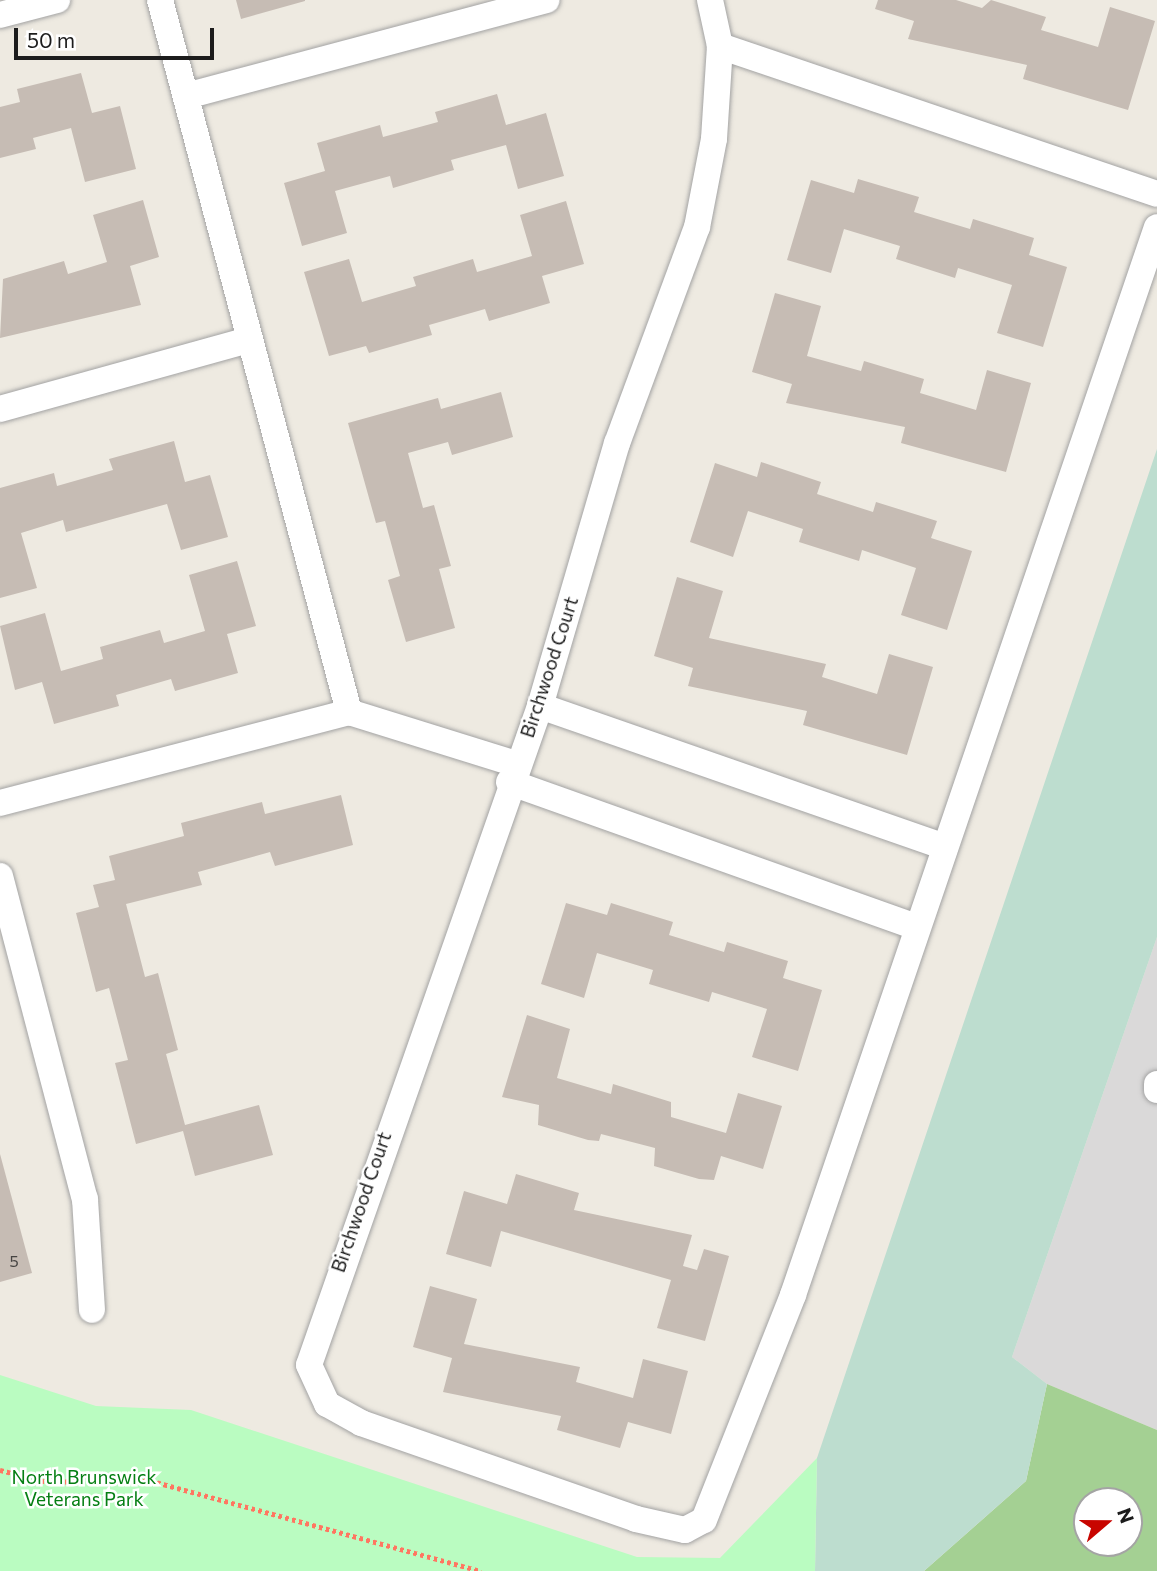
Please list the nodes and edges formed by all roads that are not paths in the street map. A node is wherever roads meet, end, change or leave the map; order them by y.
1 (57, 0) edge
2 (159, 0) edge
3 (545, 0) edge
4 (710, 0) edge
5 (0, 15) edge
6 (720, 46) junction
7 (186, 96) junction
8 (1157, 194) edge
9 (1157, 227) edge
10 (248, 340) junction
11 (0, 410) edge
12 (540, 705) junction
13 (349, 712) junction
14 (512, 773) junction
15 (0, 803) edge
16 (944, 848) junction
17 (0, 876) edge
18 (917, 926) junction
19 (1157, 1084) edge
20 (1157, 1090) edge
21 (92, 1310) dead end

1 - 5 street
2 - 7 street
3 - 7 street
4 - 6 street, Birchwood Court
6 - 8 street
6 - 12 street, Birchwood Court
7 - 10 street
9 - 16 street, Birchwood Court
10 - 11 street
10 - 13 street
12 - 14 street, Birchwood Court
12 - 16 street
13 - 14 street
13 - 15 street
14 - 18 street
14 - 18 street, Birchwood Court
16 - 18 street, Birchwood Court
17 - 21 street
19 - 20 street

